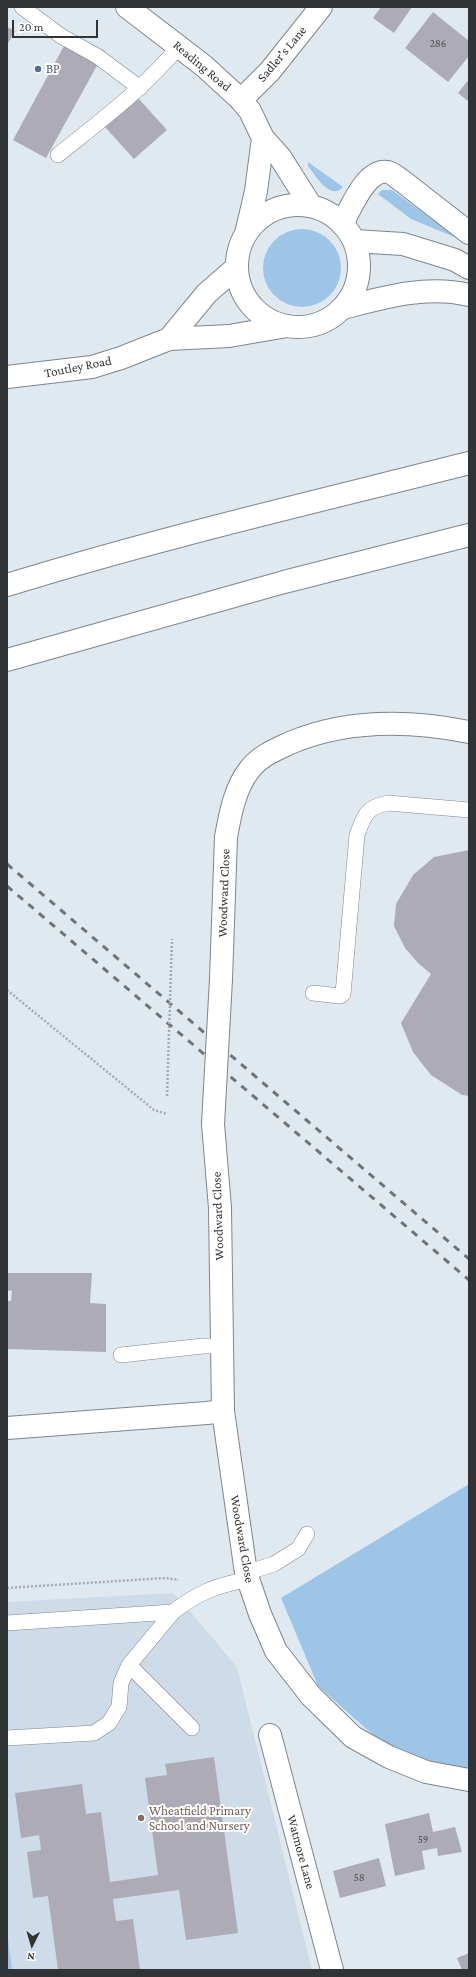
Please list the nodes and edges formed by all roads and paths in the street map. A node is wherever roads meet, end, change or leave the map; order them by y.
1 (22, 7) edge
2 (127, 7) edge
3 (321, 7) edge
4 (179, 46) junction
5 (140, 88) junction
6 (241, 100) junction
7 (263, 138) junction
8 (58, 155) dead end
9 (311, 206) junction
10 (348, 232) junction
11 (469, 234) edge
12 (246, 235) junction
13 (237, 267) junction
14 (469, 268) edge
15 (469, 295) edge
16 (343, 308) junction
17 (287, 326) junction
18 (169, 339) junction
19 (7, 377) edge
20 (469, 463) edge
21 (469, 536) edge
22 (7, 585) edge
23 (7, 660) edge
24 (469, 732) edge
25 (469, 810) edge
26 (172, 939) dead end
27 (7, 990) edge
28 (313, 993) dead end
29 (167, 1096) dead end
30 (168, 1114) dead end
31 (222, 1346) junction
32 (121, 1355) dead end
33 (223, 1410) junction
34 (7, 1428) edge
35 (307, 1534) dead end
36 (247, 1577) junction
37 (217, 1586) junction
38 (7, 1588) edge
39 (173, 1612) junction
40 (7, 1622) edge
41 (129, 1665) junction
42 (192, 1728) dead end
43 (270, 1735) dead end
44 (7, 1738) edge
45 (469, 1780) edge
46 (332, 1970) edge

1 - 5 lane
2 - 4 main road, Reading Road
3 - 6 main road, Sadler's Lane
4 - 5 lane
4 - 6 main road, Reading Road
5 - 8 lane
6 - 7 main road, Reading Road
7 - 9 main road, Reading Road
7 - 12 main road
9 - 10 main road
9 - 12 main road
10 - 11 main road
10 - 14 main road
10 - 16 main road
12 - 13 main road
13 - 17 main road
13 - 18 main road, Toutley Road
15 - 16 main road
16 - 17 main road
17 - 18 main road, Toutley Road
18 - 19 main road, Toutley Road
20 - 22 main road
21 - 23 main road
24 - 31 main road, Woodward Close, bridge
25 - 28 lane
26 - 29 path, bridge
27 - 30 path
31 - 32 lane
31 - 33 main road, Woodward Close
33 - 34 main road
33 - 36 main road, Woodward Close
35 - 36 lane
36 - 37 lane
36 - 45 main road, Woodward Close
37 - 38 path
37 - 39 lane
39 - 40 lane
39 - 41 lane
41 - 42 lane
41 - 44 lane
43 - 46 main road, Watmore Lane

